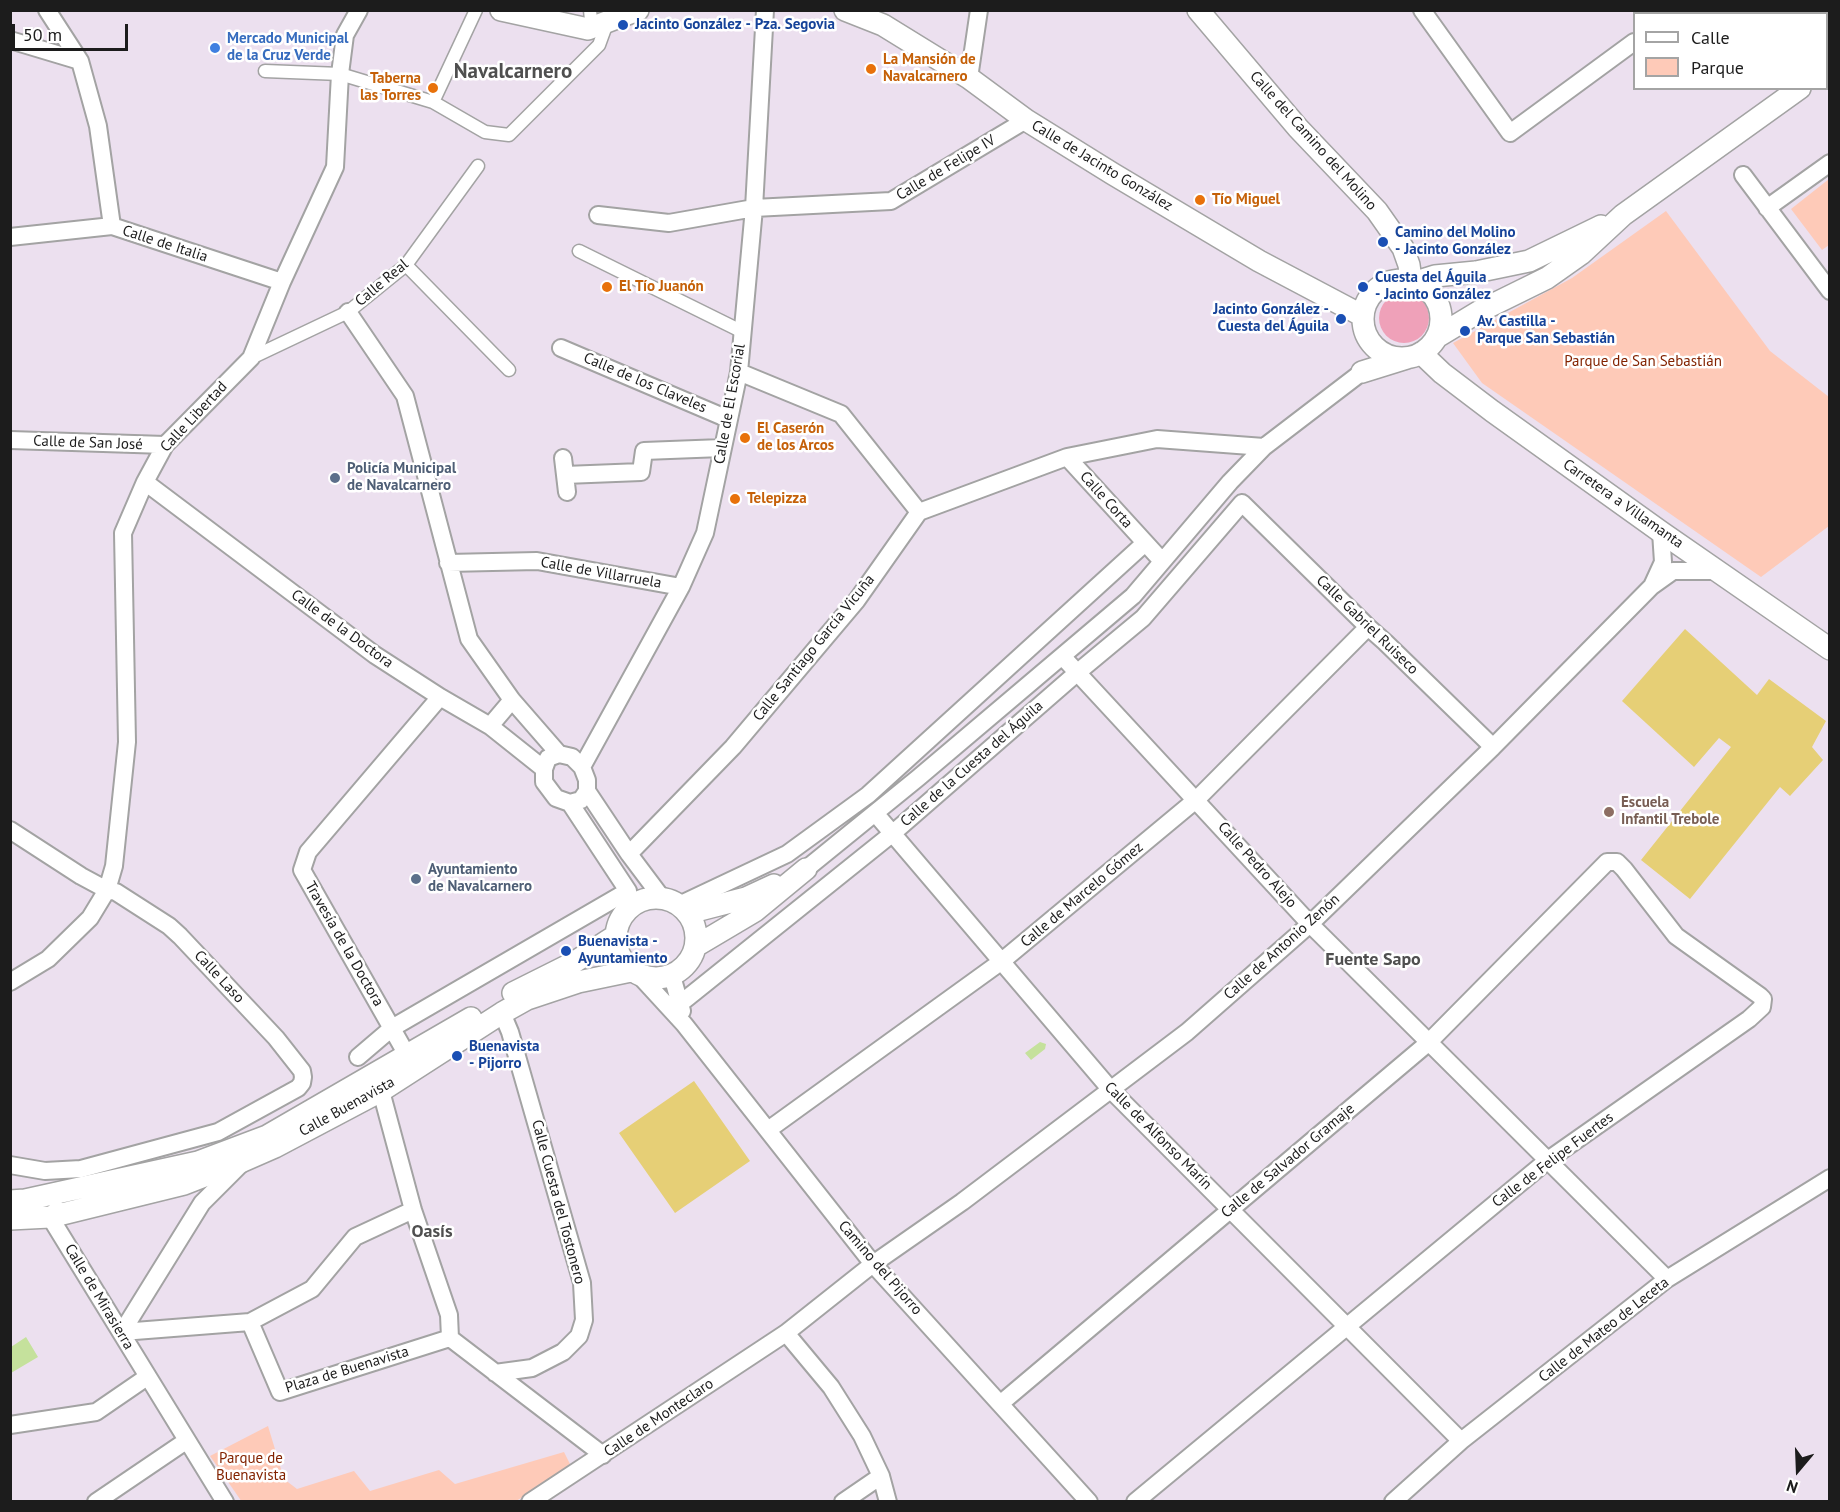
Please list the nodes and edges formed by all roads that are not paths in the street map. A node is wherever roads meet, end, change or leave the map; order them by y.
1 (47, 10) edge
2 (359, 10) edge
3 (476, 10) edge
4 (501, 10) edge
5 (638, 10) edge
6 (765, 10) edge
7 (845, 10) edge
8 (979, 10) edge
9 (1198, 10) edge
10 (1422, 10) edge
11 (595, 16) edge
12 (10, 40) edge
13 (1633, 43) edge
14 (81, 61) junction
15 (265, 71) dead end
16 (340, 74) junction
17 (969, 78) junction
18 (1797, 90) edge
19 (433, 102) junction
20 (1026, 120) junction
21 (1830, 163) edge
22 (478, 166) dead end
23 (1743, 175) dead end
24 (1767, 207) junction
25 (754, 208) junction
26 (598, 215) dead end
27 (1623, 215) junction
28 (112, 226) junction
29 (10, 237) edge
30 (579, 251) dead end
31 (406, 265) junction
32 (1414, 281) junction
33 (282, 282) junction
34 (1830, 291) edge
35 (348, 312) junction
36 (1363, 316) junction
37 (743, 332) junction
38 (1437, 337) junction
39 (1370, 342) junction
40 (561, 348) dead end
41 (1414, 356) junction
42 (250, 358) junction
43 (509, 370) dead end
44 (739, 372) junction
45 (1362, 372) junction
46 (728, 418) junction
47 (10, 440) edge
48 (165, 445) junction
49 (1264, 447) junction
50 (722, 448) junction
51 (1067, 457) junction
52 (563, 458) dead end
53 (145, 482) junction
54 (1242, 503) joint
55 (919, 512) junction
56 (1661, 532) junction
57 (1145, 543) junction
58 (1162, 561) junction
59 (448, 563) junction
60 (1720, 572) junction
61 (1652, 586) junction
62 (681, 587) junction
63 (1368, 627) junction
64 (1830, 649) edge
65 (1062, 656) junction
66 (1018, 660) junction
67 (1078, 672) junction
68 (1034, 679) junction
69 (440, 697) junction
70 (512, 700) junction
71 (970, 704) junction
72 (986, 721) junction
73 (490, 726) junction
74 (1493, 747) junction
75 (559, 754) junction
76 (905, 762) junction
77 (582, 767) junction
78 (544, 768) junction
79 (918, 778) junction
80 (587, 791) junction
81 (1197, 799) junction
82 (570, 803) junction
83 (875, 813) junction
84 (10, 830) edge
85 (893, 832) junction
86 (629, 854) junction
87 (787, 854) junction
88 (800, 872) junction
89 (106, 890) junction
90 (629, 899) junction
91 (676, 905) junction
92 (1564, 905) joint
93 (1310, 924) junction
94 (615, 936) junction
95 (696, 946) junction
96 (1002, 961) junction
97 (635, 973) junction
98 (672, 976) junction
99 (10, 982) edge
100 (681, 1003) junction
101 (502, 1013) junction
102 (684, 1024) junction
103 (392, 1028) junction
104 (1428, 1043) junction
105 (407, 1055) junction
106 (358, 1057) dead end
107 (381, 1090) junction
108 (1111, 1090) junction
109 (768, 1130) junction
110 (1548, 1160) junction
111 (243, 1161) junction
112 (198, 1162) junction
113 (10, 1165) edge
114 (1830, 1178) edge
115 (10, 1201) edge
116 (1231, 1209) junction
117 (413, 1210) junction
118 (50, 1217) junction
119 (10, 1220) edge
120 (873, 1264) junction
121 (1667, 1279) junction
122 (250, 1322) junction
123 (1346, 1326) junction
124 (122, 1332) junction
125 (786, 1333) junction
126 (450, 1338) junction
127 (495, 1373) junction
128 (147, 1377) junction
129 (1000, 1404) junction
130 (10, 1425) edge
131 (186, 1441) junction
132 (1461, 1441) junction
133 (603, 1455) junction
134 (880, 1476) junction
135 (96, 1502) edge
136 (225, 1502) edge
137 (530, 1502) edge
138 (843, 1502) edge
139 (888, 1502) edge
140 (1089, 1502) edge
141 (1135, 1502) edge
142 (1393, 1502) edge

1 - 14 street
2 - 16 street, Calle Libertad
3 - 19 street
4 - 11 street
5 - 11 street
6 - 25 street, Calle de El Escorial
7 - 17 street, Calle de Jacinto González
8 - 17 street
9 - 32 street, Calle del Camino del Molino
10 - 13 street
11 - 19 street
12 - 14 street
14 - 28 street
15 - 16 street
16 - 19 street
16 - 33 street, Calle Libertad
17 - 20 street, Calle de Jacinto González
18 - 27 street
20 - 25 street, Calle de Felipe IV
20 - 36 street, Calle de Jacinto González
21 - 24 street
22 - 31 street, Calle Real
23 - 24 street
24 - 34 street
25 - 26 street, Calle de Felipe IV
25 - 37 street, Calle de El Escorial
27 - 32 street
27 - 38 street
28 - 29 street, Calle de Italia
28 - 33 street, Calle de Italia
30 - 37 street
31 - 35 street, Calle Real
31 - 43 street
32 - 36 street
32 - 38 street
33 - 42 street, Calle Libertad
35 - 42 street, Calle Real
35 - 59 street
36 - 39 street
37 - 44 street, Calle de El Escorial
38 - 41 street
39 - 41 street
39 - 45 street
40 - 46 street, Calle de los Claveles
41 - 45 street, Calle de la Cuesta del Águila
41 - 56 street, Carretera a Villamanta
42 - 48 street, Calle Libertad
44 - 46 street, Calle de El Escorial
44 - 55 street
45 - 49 street, Calle de la Cuesta del Águila
46 - 50 street, Calle de El Escorial
47 - 48 street, Calle de San José
48 - 53 street, Calle Libertad
49 - 51 street
49 - 58 street, Calle de la Cuesta del Águila
50 - 52 street
50 - 62 street, Calle de El Escorial
51 - 55 street
51 - 57 street, Calle Corta
53 - 69 street, Calle de la Doctora
53 - 89 street, Calle Libertad
54 - 63 street, Calle Gabriel Ruiseco
54 - 67 street, Calle de la Cuesta del Águila
55 - 86 street, Calle Santiago García Vicuña
56 - 60 street, Carretera a Villamanta
56 - 61 street, Calle de Antonio Zenón
57 - 58 street
57 - 66 street
58 - 65 street, Calle de la Cuesta del Águila
59 - 62 street, Calle de Villarruela
59 - 70 street
60 - 61 street, Calle de Antonio Zenón
60 - 64 street, Carretera a Villamanta
61 - 74 street, Calle de Antonio Zenón
62 - 77 street, Calle de El Escorial
63 - 74 street, Calle Gabriel Ruiseco
63 - 81 street, Calle de Marcelo Gómez
65 - 67 street, Calle Pedro Alejo
65 - 68 street, Calle de la Cuesta del Águila
66 - 68 street, Calle de la Cuesta del Águila
66 - 71 street
67 - 81 street, Calle Pedro Alejo
67 - 85 street, Calle de la Cuesta del Águila
68 - 72 street, Calle de la Cuesta del Águila
69 - 73 street, Calle de la Doctora
69 - 103 street, Travesía de la Doctora
70 - 73 street
70 - 75 street
71 - 72 street, Calle de la Cuesta del Águila
71 - 76 street
72 - 79 street, Calle de la Cuesta del Águila
73 - 78 street, Calle de la Doctora
74 - 93 street, Calle de Antonio Zenón
75 - 77 street
75 - 78 street
76 - 79 street, Calle de la Cuesta del Águila
76 - 87 street
77 - 80 street
78 - 82 street
79 - 83 street, Calle de la Cuesta del Águila
80 - 82 street
80 - 86 street
81 - 93 street, Calle Pedro Alejo
81 - 96 street, Calle de Marcelo Gómez
82 - 90 street
83 - 85 street, Calle de Alfonso Marín
83 - 88 street, Calle de la Cuesta del Águila
84 - 89 street
85 - 96 street, Calle de Alfonso Marín
85 - 100 street, Calle de la Cuesta del Águila
86 - 91 street
87 - 88 street
87 - 91 street
88 - 91 street, Calle de la Cuesta del Águila
88 - 95 street, Calle de la Cuesta del Águila
89 - 99 street, Calle Libertad
89 - 113 street, Calle Laso
90 - 91 street
90 - 94 street
90 - 103 street
91 - 95 street
92 - 104 street, Calle de Salvador Gramaje
92 - 110 street, Calle de Felipe Fuertes
93 - 104 street, Calle Pedro Alejo
93 - 108 street, Calle de Antonio Zenón
94 - 97 street
94 - 105 street, Calle Buenavista
95 - 98 street
96 - 108 street, Calle de Alfonso Marín
96 - 109 street, Calle de Marcelo Gómez
97 - 98 street
97 - 101 street, Calle Buenavista
97 - 102 street, Camino del Pijorro
98 - 100 street
100 - 102 street
101 - 107 street, Calle Buenavista
101 - 127 street, Calle Cuesta del Tostonero
102 - 109 street, Camino del Pijorro
103 - 105 street, Travesía de la Doctora
103 - 106 street
104 - 110 street, Calle Pedro Alejo
104 - 116 street, Calle de Salvador Gramaje
105 - 112 street, Calle Buenavista
107 - 111 street, Calle Buenavista
107 - 117 street
108 - 116 street, Calle de Alfonso Marín
108 - 120 street, Calle de Antonio Zenón
109 - 120 street, Camino del Pijorro
110 - 121 street, Calle Pedro Alejo
110 - 123 street, Calle de Felipe Fuertes
111 - 118 street, Calle Buenavista
111 - 124 street
112 - 115 street, Calle Buenavista
112 - 118 street, Calle Buenavista
114 - 121 street, Calle de Mateo de Leceta
116 - 123 street, Calle de Alfonso Marín
116 - 129 street, Calle de Salvador Gramaje
117 - 122 street
117 - 126 street
118 - 119 street, Calle Buenavista
118 - 124 street, Calle de Mirasierra
120 - 125 street, Calle de Monteclaro
120 - 129 street, Camino del Pijorro
121 - 132 street, Calle de Mateo de Leceta
122 - 124 street
122 - 126 street, Plaza de Buenavista
123 - 132 street, Calle de Alfonso Marín
123 - 141 street, Calle de Felipe Fuertes
124 - 128 street, Calle de Mirasierra
125 - 133 street, Calle de Monteclaro
125 - 134 street
126 - 127 street
127 - 133 street
128 - 130 street
128 - 131 street, Calle de Mirasierra
129 - 140 street, Camino del Pijorro
131 - 135 street
131 - 136 street, Calle de Mirasierra
132 - 142 street, Calle de Mateo de Leceta
133 - 137 street, Calle de Monteclaro
134 - 138 street
134 - 139 street

